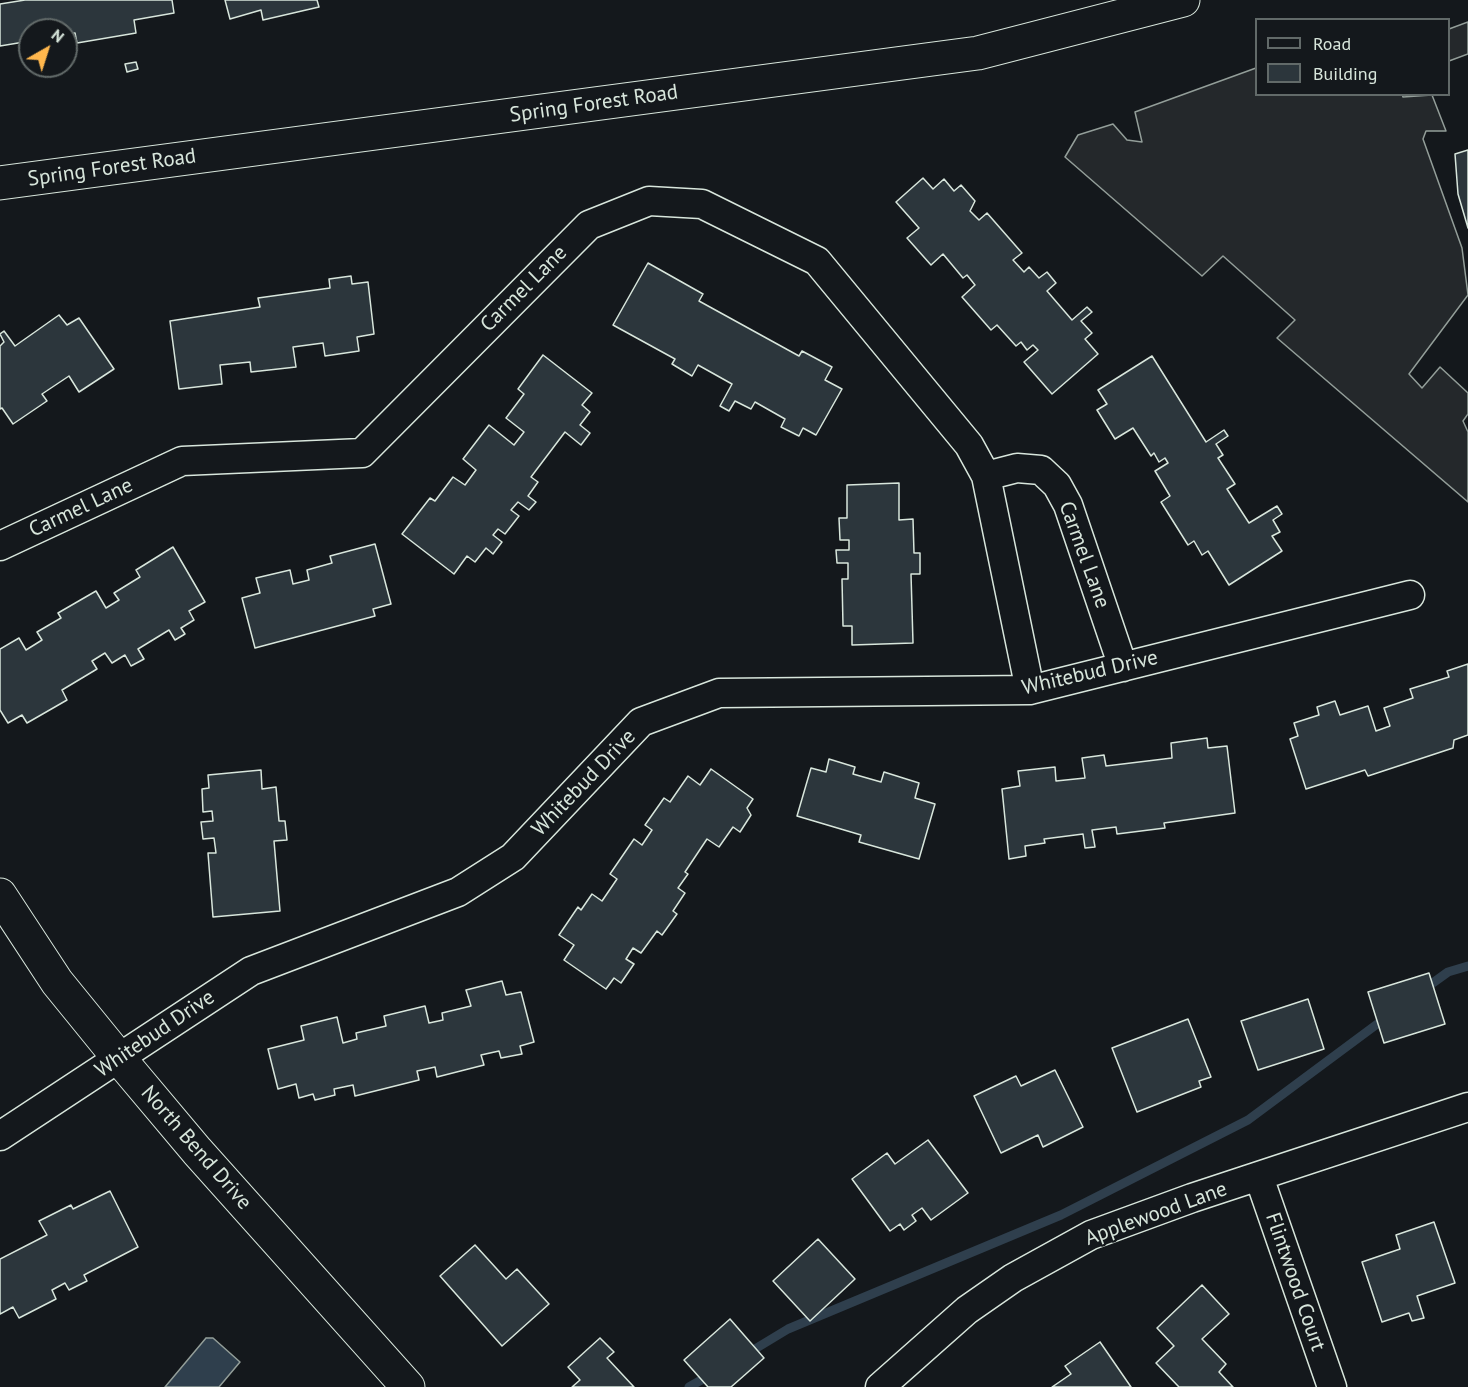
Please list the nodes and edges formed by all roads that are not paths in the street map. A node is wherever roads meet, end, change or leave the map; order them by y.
1 (1183, 0) edge
2 (0, 183) edge
3 (986, 476) junction
4 (0, 546) edge
5 (1410, 595) dead end
6 (1123, 667) junction
7 (1030, 690) junction
8 (0, 896) edge
9 (118, 1057) junction
10 (1468, 1107) edge
11 (0, 1136) edge
12 (1259, 1177) junction
13 (408, 1387) edge
14 (880, 1387) edge
15 (1332, 1387) edge

1 - 2 main road, Spring Forest Road
3 - 4 street, Carmel Lane
3 - 6 street, Carmel Lane
3 - 7 street, Carmel Lane
5 - 6 street, Whitebud Drive
6 - 7 street, Whitebud Drive
7 - 9 street, Whitebud Drive
8 - 9 main road, North Bend Drive
9 - 11 street, Whitebud Drive
9 - 13 main road, North Bend Drive
10 - 12 street, Applewood Lane
12 - 14 street, Applewood Lane
12 - 15 street, Flintwood Court

